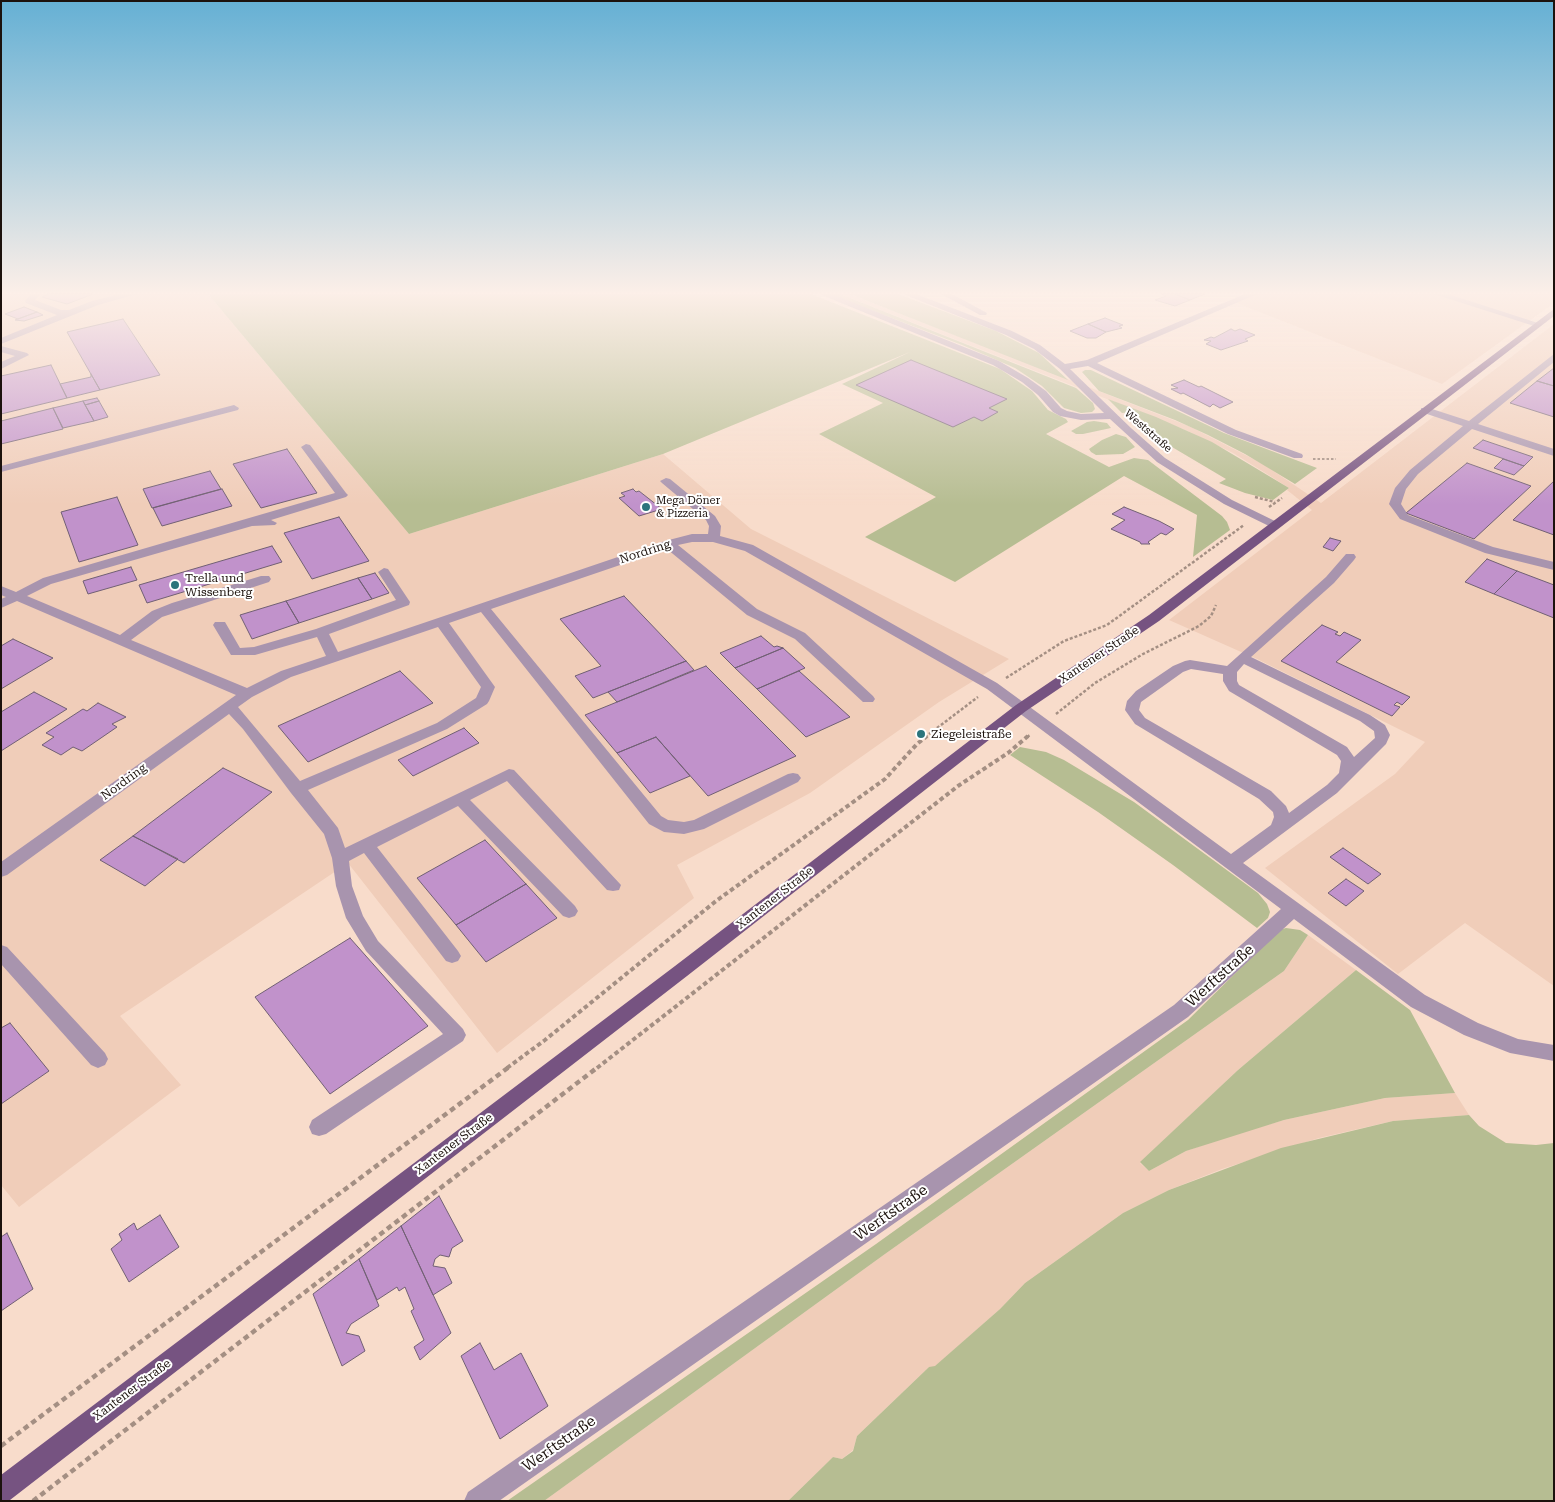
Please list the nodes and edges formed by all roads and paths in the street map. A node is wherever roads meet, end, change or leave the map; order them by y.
1 (998, 364) edge
2 (1059, 364) edge
3 (1082, 364) edge
4 (1091, 364) edge
5 (1485, 364) edge
6 (1545, 364) edge
7 (1063, 367) junction
8 (234, 408) dead end
9 (1425, 410) junction
10 (1112, 416) junction
11 (1472, 425) junction
12 (306, 447) dead end
13 (1554, 453) edge
14 (1344, 454) dead end
15 (1298, 456) joint
16 (1337, 459) junction
17 (1330, 464) dead end
18 (1, 469) edge
19 (666, 481) dead end
20 (1288, 494) dead end
21 (1257, 516) junction
22 (251, 522) junction
23 (271, 523) dead end
24 (1274, 524) junction
25 (714, 538) junction
26 (669, 544) junction
27 (1350, 557) dead end
28 (1554, 566) edge
29 (384, 572) dead end
30 (265, 578) dead end
31 (1, 590) edge
32 (15, 596) junction
33 (1, 604) edge
34 (1216, 605) dead end
35 (482, 607) junction
36 (440, 622) junction
37 (220, 625) dead end
38 (321, 632) junction
39 (122, 641) junction
40 (334, 658) junction
41 (1242, 658) junction
42 (1230, 671) junction
43 (992, 686) junction
44 (247, 694) junction
45 (868, 699) dead end
46 (229, 706) junction
47 (1021, 708) junction
48 (1044, 724) junction
49 (1346, 775) junction
50 (792, 778) dead end
51 (296, 789) junction
52 (460, 799) junction
53 (1278, 829) junction
54 (367, 845) junction
55 (340, 858) junction
56 (1231, 863) junction
57 (1, 871) edge
58 (612, 885) dead end
59 (1293, 909) junction
60 (569, 911) dead end
61 (1, 952) edge
62 (452, 956) dead end
63 (1554, 1053) edge
64 (98, 1059) dead end
65 (319, 1127) dead end
66 (1, 1446) edge
67 (1, 1490) edge
68 (33, 1501) edge
69 (477, 1501) edge

1 - 10 street
2 - 7 street, Weststraße
3 - 7 street
4 - 15 street
5 - 9 main road, Xantener Straße
6 - 11 street
7 - 10 street, Weststraße
8 - 18 street
9 - 11 street
9 - 24 main road, Xantener Straße
10 - 21 street, Weststraße
11 - 13 street
11 - 28 street
12 - 22 street
14 - 16 path
15 - 16 path
16 - 17 path
19 - 25 street
20 - 21 path
21 - 24 street, Weststraße
21 - 43 path
22 - 23 street
22 - 32 street
24 - 47 main road, Xantener Straße
25 - 26 street, Nordring
25 - 43 street, Nordring
26 - 35 street, Nordring
26 - 45 street
27 - 41 street
29 - 38 street
30 - 39 street
31 - 32 street
32 - 33 street
32 - 39 street
34 - 48 path
35 - 36 street, Nordring
35 - 50 street
36 - 40 street, Nordring
36 - 51 street
37 - 38 street
38 - 40 street
39 - 44 street
40 - 44 street, Nordring
41 - 42 street
41 - 49 street
42 - 49 street
42 - 53 street
43 - 47 street, Nordring
43 - 66 path
44 - 46 street, Nordring
46 - 51 street
46 - 57 street, Nordring
47 - 48 street
47 - 67 main road, Xantener Straße
48 - 56 street
48 - 68 path
49 - 53 street
51 - 55 street
52 - 54 street
52 - 58 street
52 - 60 street
53 - 56 street
54 - 55 street
54 - 62 street
55 - 65 street
56 - 59 street
59 - 63 street
59 - 69 street, Werftstraße
61 - 64 street

